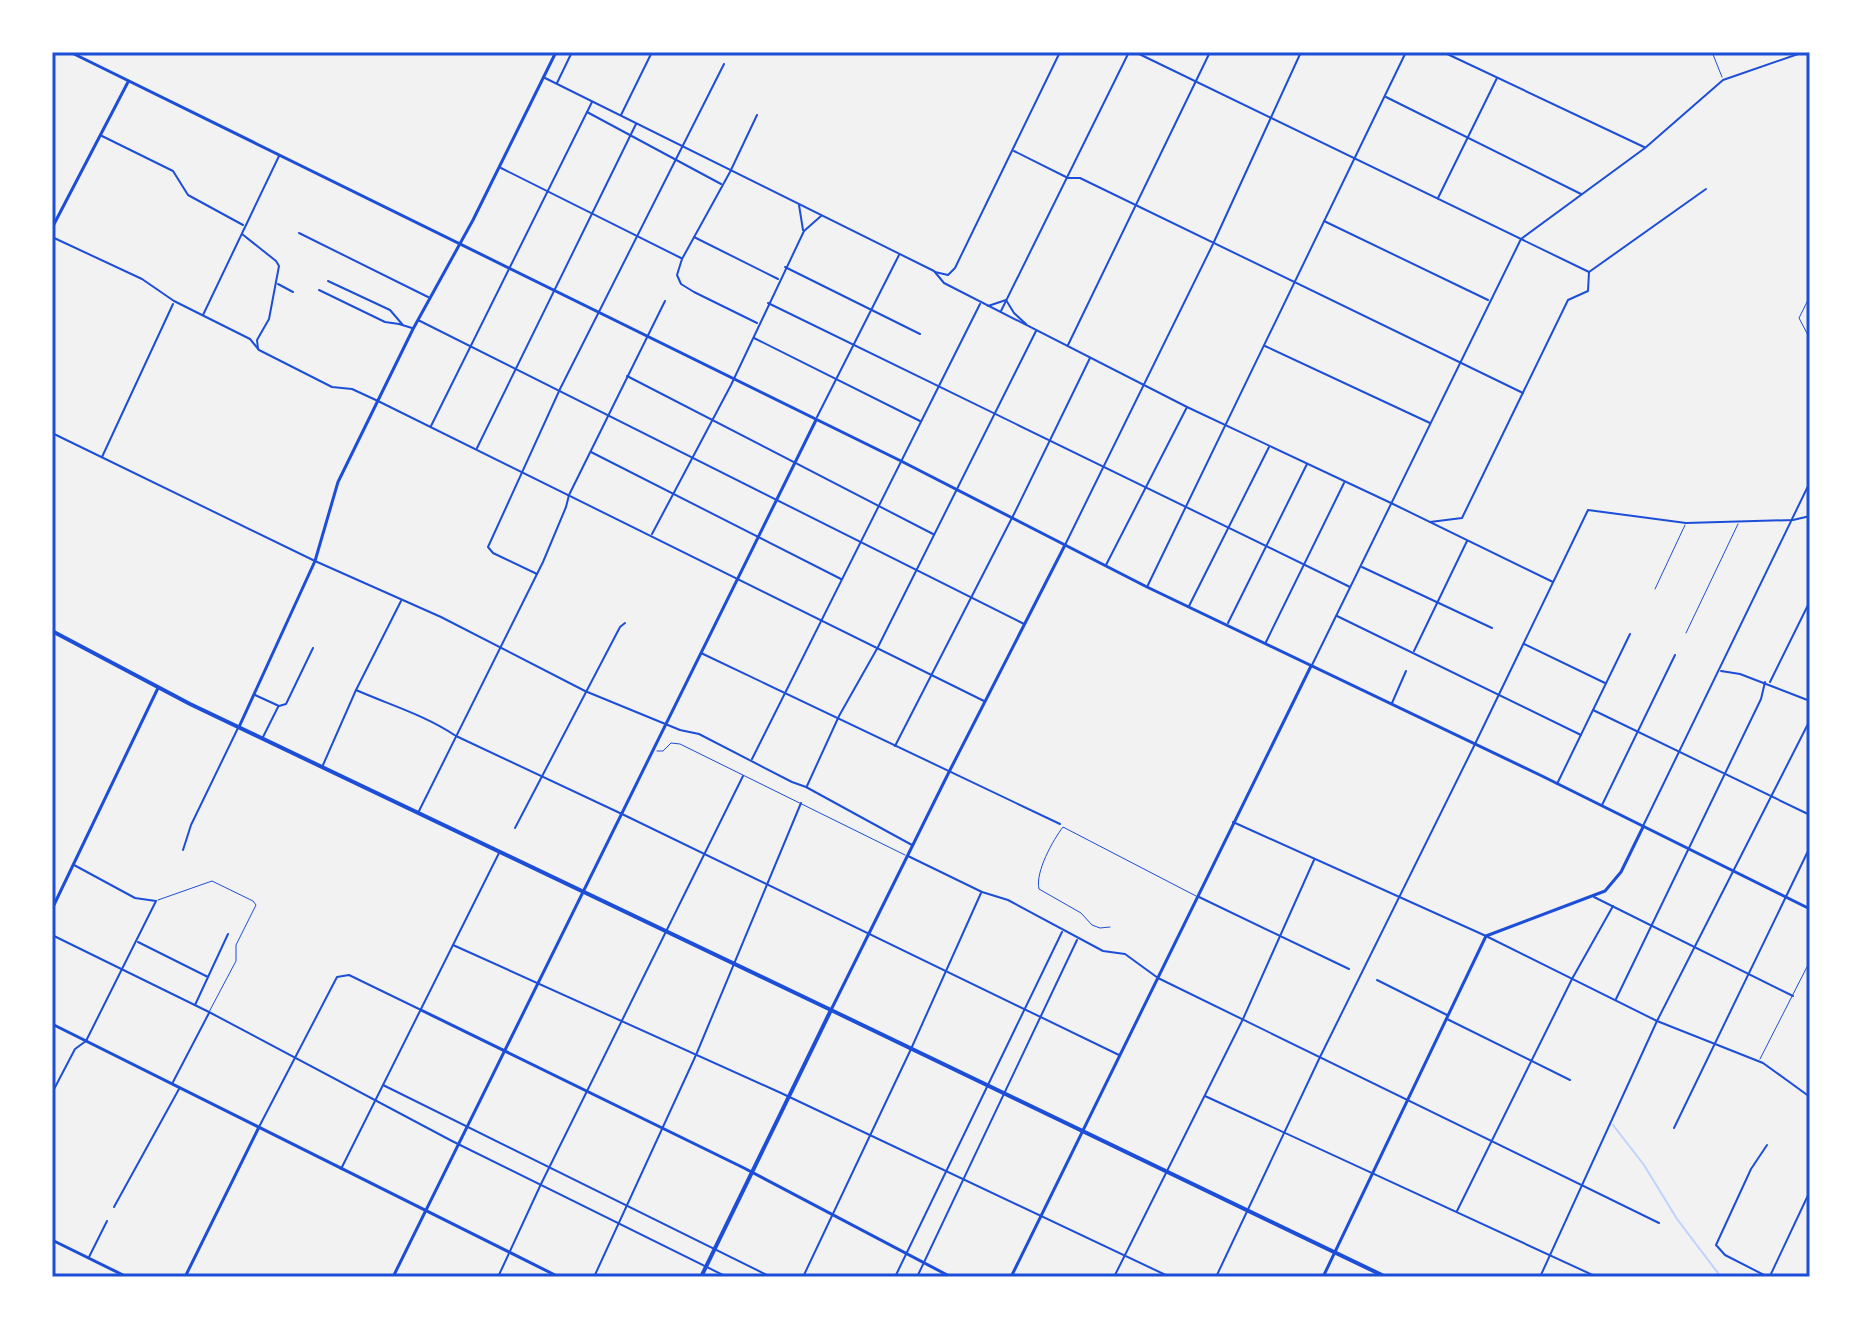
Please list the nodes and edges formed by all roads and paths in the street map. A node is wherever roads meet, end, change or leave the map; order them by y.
1 (70, 52) edge
2 (556, 52) edge
3 (572, 52) edge
4 (652, 52) edge
5 (1060, 52) edge
6 (1129, 52) edge
7 (1135, 52) edge
8 (1210, 52) edge
9 (1301, 52) edge
10 (1406, 52) edge
11 (1443, 52) edge
12 (1712, 52) edge
13 (1786, 52) edge
14 (1804, 52) edge
15 (1788, 58) junction
16 (724, 64) dead end
17 (543, 77) junction
18 (1497, 78) junction
19 (1723, 80) junction
20 (128, 81) junction
21 (1195, 81) junction
22 (556, 84) junction
23 (1384, 96) junction
24 (592, 102) junction
25 (587, 112) junction
26 (757, 115) dead end
27 (620, 116) junction
28 (1270, 118) junction
29 (636, 124) junction
30 (99, 135) junction
31 (630, 135) junction
32 (1468, 138) junction
33 (681, 147) junction
34 (1645, 148) junction
35 (1014, 151) junction
36 (279, 155) junction
37 (676, 158) junction
38 (1353, 158) junction
39 (500, 167) junction
40 (730, 172) junction
41 (1068, 178) junction
42 (722, 185) junction
43 (1706, 189) dead end
44 (548, 191) junction
45 (1582, 194) junction
46 (1438, 199) junction
47 (799, 205) junction
48 (1136, 206) junction
49 (591, 213) junction
50 (821, 216) junction
51 (1323, 221) junction
52 (245, 226) junction
53 (52, 228) edge
54 (804, 231) junction
55 (299, 233) dead end
56 (242, 234) junction
57 (636, 236) junction
58 (52, 237) edge
59 (693, 237) junction
60 (1521, 239) junction
61 (460, 243) junction
62 (1213, 244) junction
63 (900, 254) junction
64 (682, 259) junction
65 (785, 267) junction
66 (511, 269) junction
67 (934, 271) junction
68 (1589, 272) junction
69 (779, 279) junction
70 (328, 281) dead end
71 (1293, 282) junction
72 (277, 284) junction
73 (319, 290) dead end
74 (555, 291) junction
75 (293, 292) dead end
76 (1810, 296) edge
77 (429, 297) junction
78 (1006, 300) junction
79 (1489, 300) junction
80 (174, 301) junction
81 (665, 301) dead end
82 (980, 302) junction
83 (768, 303) junction
84 (987, 306) junction
85 (871, 309) junction
86 (600, 313) junction
87 (1000, 313) junction
88 (203, 315) junction
89 (418, 319) junction
90 (403, 324) junction
91 (758, 324) junction
92 (1029, 326) junction
93 (413, 329) junction
94 (1037, 330) junction
95 (920, 334) dead end
96 (646, 337) junction
97 (752, 337) junction
98 (1810, 339) edge
99 (853, 344) junction
100 (1263, 345) junction
101 (471, 346) junction
102 (1068, 346) junction
103 (259, 350) junction
104 (1090, 358) junction
105 (1460, 364) junction
106 (515, 367) junction
107 (627, 376) junction
108 (733, 379) junction
109 (836, 379) junction
110 (1143, 384) junction
111 (939, 386) junction
112 (560, 389) junction
113 (1523, 393) junction
114 (378, 401) junction
115 (1187, 407) junction
116 (608, 413) junction
117 (995, 414) junction
118 (711, 420) junction
119 (816, 420) junction
120 (921, 421) junction
121 (1225, 424) junction
122 (1431, 424) junction
123 (431, 427) junction
124 (52, 433) edge
125 (1049, 442) junction
126 (1270, 445) junction
127 (476, 449) junction
128 (590, 451) junction
129 (692, 457) junction
130 (101, 458) junction
131 (901, 461) junction
132 (796, 462) junction
133 (1307, 463) junction
134 (1102, 467) junction
135 (522, 472) junction
136 (1345, 481) junction
137 (1810, 482) edge
138 (1145, 488) junction
139 (957, 489) junction
140 (674, 492) junction
141 (569, 495) junction
142 (776, 501) junction
143 (1391, 503) junction
144 (878, 506) junction
145 (1185, 508) junction
146 (1810, 516) edge
147 (1012, 517) junction
148 (1793, 520) junction
149 (1739, 521) junction
150 (1430, 522) junction
151 (1686, 523) junction
152 (1228, 529) junction
153 (652, 535) junction
154 (934, 535) junction
155 (759, 536) junction
156 (1467, 540) junction
157 (860, 542) junction
158 (1065, 545) junction
159 (1265, 546) junction
160 (315, 561) junction
161 (1304, 565) junction
162 (1105, 566) junction
163 (1361, 567) junction
164 (917, 570) junction
165 (537, 574) junction
166 (738, 578) junction
167 (841, 579) junction
168 (1553, 582) junction
169 (1147, 587) junction
170 (1351, 588) junction
171 (1655, 589) dead end
172 (971, 597) junction
173 (401, 600) junction
174 (1438, 601) junction
175 (1810, 601) edge
176 (1188, 607) junction
177 (1337, 616) junction
178 (820, 619) junction
179 (625, 623) dead end
180 (1025, 624) junction
181 (1227, 625) junction
182 (1492, 628) dead end
183 (52, 631) edge
184 (1686, 633) dead end
185 (1630, 634) dead end
186 (1265, 644) junction
187 (1524, 644) junction
188 (878, 647) junction
189 (313, 648) dead end
190 (499, 648) junction
191 (1413, 652) junction
192 (701, 653) junction
193 (1675, 655) dead end
194 (1311, 666) junction
195 (1406, 671) dead end
196 (1719, 671) junction
197 (931, 673) junction
198 (1765, 682) junction
199 (1606, 683) junction
200 (1769, 684) junction
201 (158, 688) junction
202 (356, 690) junction
203 (585, 691) junction
204 (785, 692) junction
205 (1500, 694) junction
206 (254, 695) junction
207 (1810, 701) edge
208 (985, 702) junction
209 (1392, 704) junction
210 (279, 706) junction
211 (1593, 710) junction
212 (839, 716) junction
213 (1810, 720) edge
214 (666, 724) junction
215 (239, 727) junction
216 (1637, 732) junction
217 (1581, 735) junction
218 (456, 736) junction
219 (263, 737) junction
220 (1475, 744) junction
221 (895, 746) junction
222 (653, 750) junction
223 (1679, 753) junction
224 (751, 761) junction
225 (323, 766) junction
226 (949, 772) junction
227 (1725, 775) junction
228 (743, 776) junction
229 (542, 777) junction
230 (1557, 784) junction
231 (806, 787) junction
232 (1773, 795) junction
233 (801, 803) junction
234 (1602, 806) junction
235 (418, 812) junction
236 (622, 814) junction
237 (1810, 815) edge
238 (1233, 822) junction
239 (1060, 824) dead end
240 (1643, 827) junction
241 (515, 828) dead end
242 (451, 829) junction
243 (913, 845) junction
244 (1810, 847) edge
245 (183, 850) dead end
246 (1689, 850) junction
247 (500, 852) junction
248 (704, 855) junction
249 (908, 856) junction
250 (1315, 858) junction
251 (73, 864) junction
252 (1733, 871) junction
253 (766, 885) junction
254 (584, 892) junction
255 (982, 892) junction
256 (1400, 896) junction
257 (1198, 897) junction
258 (1594, 897) junction
259 (1785, 897) junction
260 (156, 901) junction
261 (1613, 906) junction
262 (52, 909) edge
263 (1810, 909) edge
264 (1652, 925) junction
265 (1110, 927) dead end
266 (1062, 931) junction
267 (668, 932) junction
268 (228, 934) dead end
269 (52, 935) edge
270 (869, 935) junction
271 (1280, 935) junction
272 (1486, 936) junction
273 (1077, 939) junction
274 (136, 941) junction
275 (453, 945) junction
276 (1695, 946) junction
277 (1810, 961) edge
278 (733, 963) junction
279 (122, 968) junction
280 (1349, 969) dead end
281 (946, 972) junction
282 (1747, 973) junction
283 (208, 977) junction
284 (1158, 978) junction
285 (1572, 979) junction
286 (1377, 980) dead end
287 (537, 984) junction
288 (1793, 996) junction
289 (1615, 1000) junction
290 (195, 1005) junction
291 (421, 1010) junction
292 (831, 1010) junction
293 (1025, 1010) junction
294 (209, 1012) junction
295 (1040, 1017) junction
296 (1447, 1017) junction
297 (1243, 1019) junction
298 (1657, 1021) junction
299 (622, 1022) junction
300 (52, 1024) edge
301 (86, 1041) junction
302 (1714, 1044) junction
303 (911, 1049) junction
304 (504, 1051) junction
305 (696, 1055) junction
306 (1120, 1056) junction
307 (1320, 1057) junction
308 (295, 1058) junction
309 (1532, 1061) junction
310 (1759, 1061) junction
311 (1570, 1080) dead end
312 (172, 1084) junction
313 (383, 1085) junction
314 (987, 1087) junction
315 (179, 1088) junction
316 (588, 1092) junction
317 (52, 1093) edge
318 (1003, 1094) junction
319 (1204, 1096) junction
320 (789, 1097) junction
321 (1810, 1097) edge
322 (1407, 1101) junction
323 (374, 1102) junction
324 (467, 1126) junction
325 (259, 1127) junction
326 (1674, 1128) dead end
327 (664, 1129) junction
328 (1082, 1133) junction
329 (1285, 1133) junction
330 (871, 1136) junction
331 (1492, 1143) junction
332 (458, 1145) junction
333 (1767, 1145) dead end
334 (550, 1166) junction
335 (341, 1169) junction
336 (751, 1172) junction
337 (947, 1172) junction
338 (1166, 1173) junction
339 (1372, 1174) junction
340 (964, 1180) junction
341 (541, 1184) junction
342 (1581, 1187) junction
343 (1810, 1191) edge
344 (1808, 1198) edge
345 (628, 1206) junction
346 (114, 1207) dead end
347 (426, 1211) junction
348 (1248, 1212) junction
349 (1456, 1212) junction
350 (832, 1215) junction
351 (1041, 1217) junction
352 (107, 1221) dead end
353 (1659, 1223) dead end
354 (620, 1224) junction
355 (52, 1240) edge
356 (715, 1249) junction
357 (510, 1252) junction
358 (1335, 1253) junction
359 (907, 1254) junction
360 (1550, 1255) junction
361 (1125, 1256) junction
362 (89, 1258) junction
363 (924, 1263) junction
364 (706, 1267) junction
365 (127, 1277) edge
366 (185, 1277) edge
367 (393, 1277) edge
368 (498, 1277) edge
369 (559, 1277) edge
370 (594, 1277) edge
371 (701, 1277) edge
372 (727, 1277) edge
373 (771, 1277) edge
374 (803, 1277) edge
375 (895, 1277) edge
376 (917, 1277) edge
377 (951, 1277) edge
378 (1011, 1277) edge
379 (1114, 1277) edge
380 (1170, 1277) edge
381 (1216, 1277) edge
382 (1323, 1277) edge
383 (1386, 1277) edge
384 (1540, 1277) edge
385 (1597, 1277) edge
386 (1769, 1277) edge

1 - 20 street
2 - 17 street
3 - 22 street
4 - 27 street
5 - 35 street
6 - 41 street
7 - 21 street
8 - 21 street
9 - 28 street
10 - 23 street
11 - 18 street
12 - 19 lane
13 - 15 lane
14 - 15 street
15 - 19 street
16 - 33 street
17 - 22 street
17 - 39 street
18 - 32 street
18 - 34 street
19 - 34 street
20 - 30 street
20 - 36 street
21 - 28 street
21 - 48 street
22 - 24 street
23 - 32 street
23 - 38 street
24 - 25 street
24 - 27 street
25 - 31 street
25 - 44 street
26 - 40 street
27 - 29 street
28 - 38 street
28 - 62 street
29 - 31 street
29 - 33 street
30 - 52 street
30 - 53 street
31 - 37 street
31 - 49 street
32 - 45 street
32 - 46 street
33 - 37 street
33 - 40 street
34 - 45 street
35 - 41 street
35 - 67 street
36 - 52 street
36 - 61 street
37 - 42 street
37 - 57 street
38 - 46 street
38 - 51 street
39 - 44 street
39 - 61 street
40 - 42 street
40 - 47 street
41 - 48 street
41 - 78 street
42 - 59 street
43 - 68 street
44 - 49 street
44 - 66 street
45 - 60 street
46 - 60 street
47 - 50 street
47 - 54 street
48 - 62 street
48 - 102 street
49 - 57 street
49 - 74 street
50 - 54 street
50 - 63 street
51 - 71 street
51 - 79 street
52 - 56 street
54 - 65 street
55 - 77 street
56 - 72 street
56 - 88 street
57 - 64 street
57 - 86 street
58 - 80 street
59 - 64 street
59 - 69 street
60 - 68 street
60 - 79 street
61 - 66 street
61 - 77 street
62 - 71 street
62 - 110 street
63 - 67 street
63 - 85 street
64 - 91 street
65 - 69 street
65 - 85 street
66 - 74 street
66 - 101 street
67 - 82 street
68 - 113 street
69 - 83 street
70 - 90 street
71 - 100 street
71 - 105 street
72 - 75 street
72 - 103 street
73 - 90 street
74 - 86 street
74 - 106 street
76 - 98 lane
77 - 89 street
78 - 84 street
78 - 87 street
78 - 92 street
79 - 105 street
80 - 88 street
80 - 130 street
81 - 96 street
82 - 84 street
82 - 111 street
83 - 91 street
83 - 99 street
84 - 87 street
85 - 95 street
85 - 99 street
86 - 96 street
86 - 112 street
87 - 92 street
88 - 103 street
89 - 93 street
89 - 101 street
90 - 93 street
91 - 97 street
92 - 94 street
93 - 114 street
94 - 102 street
94 - 117 street
96 - 107 street
96 - 108 street
97 - 108 street
97 - 109 street
99 - 109 street
99 - 111 street
100 - 121 street
100 - 122 street
101 - 106 street
101 - 123 street
102 - 104 street
103 - 114 street
104 - 110 street
104 - 125 street
105 - 113 street
105 - 122 street
106 - 112 street
106 - 127 street
107 - 116 street
107 - 118 street
108 - 118 street
108 - 119 street
109 - 119 street
109 - 120 street
110 - 115 street
110 - 134 street
111 - 117 street
111 - 120 street
112 - 116 street
112 - 135 street
113 - 150 street
114 - 123 street
114 - 160 street
115 - 121 street
115 - 138 street
116 - 128 street
116 - 129 street
117 - 125 street
117 - 139 street
118 - 129 street
118 - 132 street
119 - 131 street
119 - 132 street
120 - 131 street
121 - 126 street
121 - 145 street
122 - 143 street
123 - 127 street
124 - 130 street
125 - 134 street
125 - 147 street
126 - 133 street
126 - 152 street
127 - 135 street
128 - 140 street
128 - 141 street
129 - 140 street
129 - 142 street
130 - 160 street
131 - 139 street
131 - 144 street
132 - 142 street
132 - 144 street
133 - 136 street
133 - 159 street
134 - 138 street
134 - 158 street
135 - 141 street
135 - 165 street
136 - 143 street
136 - 161 street
137 - 148 street
138 - 145 street
138 - 162 street
139 - 147 street
139 - 154 street
140 - 153 street
140 - 155 street
141 - 153 street
141 - 165 street
142 - 155 street
142 - 157 street
143 - 150 street
143 - 163 street
144 - 154 street
144 - 157 street
145 - 152 street
145 - 169 street
146 - 148 street
147 - 158 street
147 - 172 street
148 - 149 street
148 - 196 street
149 - 151 street
149 - 184 lane
150 - 156 street
151 - 168 street
151 - 171 lane
152 - 159 street
152 - 176 street
153 - 166 street
154 - 164 street
155 - 166 street
155 - 167 street
156 - 168 street
156 - 174 street
157 - 164 street
157 - 167 street
158 - 162 street
158 - 180 street
159 - 161 street
159 - 181 street
160 - 173 street
160 - 206 street
161 - 170 street
161 - 186 street
162 - 169 street
163 - 170 street
163 - 174 street
164 - 172 street
164 - 188 street
165 - 190 street
166 - 178 street
166 - 192 street
167 - 178 street
168 - 187 street
169 - 176 street
170 - 177 street
172 - 180 street
172 - 197 street
173 - 190 street
173 - 202 street
174 - 182 street
174 - 191 street
175 - 200 street
176 - 181 street
177 - 191 street
177 - 194 street
178 - 188 street
178 - 204 street
179 - 203 street
180 - 208 street
181 - 186 street
183 - 201 main road
185 - 199 street
186 - 194 street
187 - 199 street
187 - 205 street
188 - 197 street
188 - 212 street
189 - 210 street
190 - 203 street
190 - 218 street
191 - 205 street
192 - 204 street
192 - 214 street
193 - 216 street
194 - 209 street
194 - 238 street
195 - 209 street
196 - 198 street
196 - 223 street
197 - 208 street
197 - 221 street
198 - 200 street
198 - 227 street
199 - 211 street
200 - 207 street
201 - 215 main road
201 - 251 street
202 - 218 street
202 - 225 street
203 - 214 street
203 - 229 street
204 - 212 street
204 - 224 street
205 - 217 street
205 - 220 street
206 - 210 street
206 - 215 street
208 - 226 street
209 - 220 street
210 - 219 street
211 - 216 street
211 - 217 street
212 - 221 street
212 - 231 street
213 - 232 street
214 - 222 street
214 - 224 street
215 - 219 main road
215 - 242 main road
215 - 245 street
216 - 223 street
216 - 234 street
217 - 230 street
218 - 229 street
218 - 235 street
219 - 225 main road
220 - 230 street
220 - 256 street
221 - 226 street
222 - 228 lane
222 - 236 street
223 - 227 street
223 - 240 street
224 - 231 street
225 - 235 main road
226 - 239 street
226 - 243 street
227 - 232 street
227 - 246 street
228 - 233 lane
228 - 248 street
229 - 236 street
229 - 241 street
230 - 234 street
231 - 243 street
232 - 237 street
232 - 252 street
233 - 249 lane
233 - 253 street
234 - 240 street
235 - 242 main road
236 - 248 street
236 - 254 street
238 - 250 street
238 - 257 street
240 - 246 street
240 - 258 street
242 - 247 main road
243 - 249 street
244 - 259 street
246 - 252 street
246 - 264 street
247 - 254 main road
247 - 275 street
248 - 253 street
248 - 267 street
249 - 255 street
249 - 270 street
250 - 256 street
250 - 271 street
251 - 260 street
251 - 262 street
252 - 259 street
252 - 276 street
253 - 270 street
253 - 278 street
254 - 267 main road
254 - 287 street
255 - 266 street
255 - 281 street
256 - 272 street
256 - 307 street
257 - 265 lane
257 - 271 street
257 - 284 street
258 - 261 street
258 - 272 street
259 - 263 street
259 - 282 street
260 - 274 street
260 - 294 lane
261 - 264 street
261 - 285 street
264 - 276 street
264 - 289 street
266 - 273 street
266 - 293 street
267 - 278 main road
267 - 299 street
268 - 283 street
269 - 279 street
270 - 281 street
270 - 292 street
271 - 280 street
271 - 297 street
272 - 285 street
272 - 296 street
273 - 284 street
273 - 295 street
274 - 279 street
274 - 283 street
275 - 287 street
275 - 291 street
276 - 282 street
276 - 298 street
277 - 288 lane
278 - 292 main road
278 - 305 street
279 - 290 street
279 - 301 street
281 - 293 street
281 - 303 street
282 - 288 street
282 - 302 street
283 - 290 street
284 - 297 street
284 - 306 street
285 - 289 street
285 - 309 street
286 - 296 street
287 - 299 street
287 - 304 street
288 - 310 lane
289 - 298 street
290 - 294 street
291 - 304 street
291 - 308 street
291 - 313 street
292 - 303 main road
292 - 320 main road
293 - 295 street
293 - 314 street
294 - 308 street
294 - 312 street
295 - 306 street
295 - 318 street
296 - 309 street
296 - 322 street
297 - 307 street
297 - 319 street
298 - 302 street
298 - 342 street
299 - 305 street
299 - 316 street
300 - 301 street
301 - 312 street
301 - 317 street
302 - 310 street
302 - 326 street
303 - 314 main road
303 - 330 street
304 - 316 street
304 - 324 street
305 - 320 street
305 - 327 street
306 - 328 street
307 - 322 street
307 - 329 street
308 - 323 street
308 - 325 street
309 - 311 street
309 - 331 street
310 - 321 street
312 - 315 street
313 - 323 street
313 - 324 street
314 - 318 main road
314 - 337 street
315 - 325 street
315 - 346 street
316 - 327 street
316 - 334 street
318 - 328 main road
318 - 340 street
319 - 329 street
319 - 338 street
320 - 330 street
320 - 336 main road
322 - 331 street
322 - 339 street
323 - 332 street
323 - 335 street
324 - 332 street
324 - 334 street
325 - 335 street
325 - 366 street
327 - 336 street
327 - 345 street
328 - 338 main road
328 - 351 street
329 - 339 street
329 - 348 street
330 - 337 street
330 - 350 street
331 - 342 street
331 - 349 street
332 - 341 street
332 - 347 street
333 - 386 street
334 - 341 street
334 - 345 street
335 - 347 street
336 - 350 street
336 - 356 main road
337 - 340 street
337 - 359 street
338 - 348 main road
338 - 361 street
339 - 349 street
339 - 358 street
340 - 351 street
340 - 363 street
341 - 354 street
341 - 357 street
342 - 353 street
342 - 360 street
343 - 344 street
344 - 386 street
345 - 354 street
345 - 356 street
347 - 357 street
347 - 367 street
348 - 358 main road
348 - 381 street
349 - 360 street
350 - 359 street
350 - 374 street
351 - 361 street
351 - 378 street
352 - 362 street
354 - 364 street
354 - 370 street
355 - 362 street
356 - 364 main road
356 - 373 street
357 - 368 street
357 - 369 street
358 - 382 street
358 - 383 main road
359 - 363 street
359 - 375 street
360 - 384 street
360 - 385 street
361 - 379 street
361 - 380 street
362 - 365 street
363 - 376 street
363 - 377 street
364 - 371 main road
364 - 372 street

